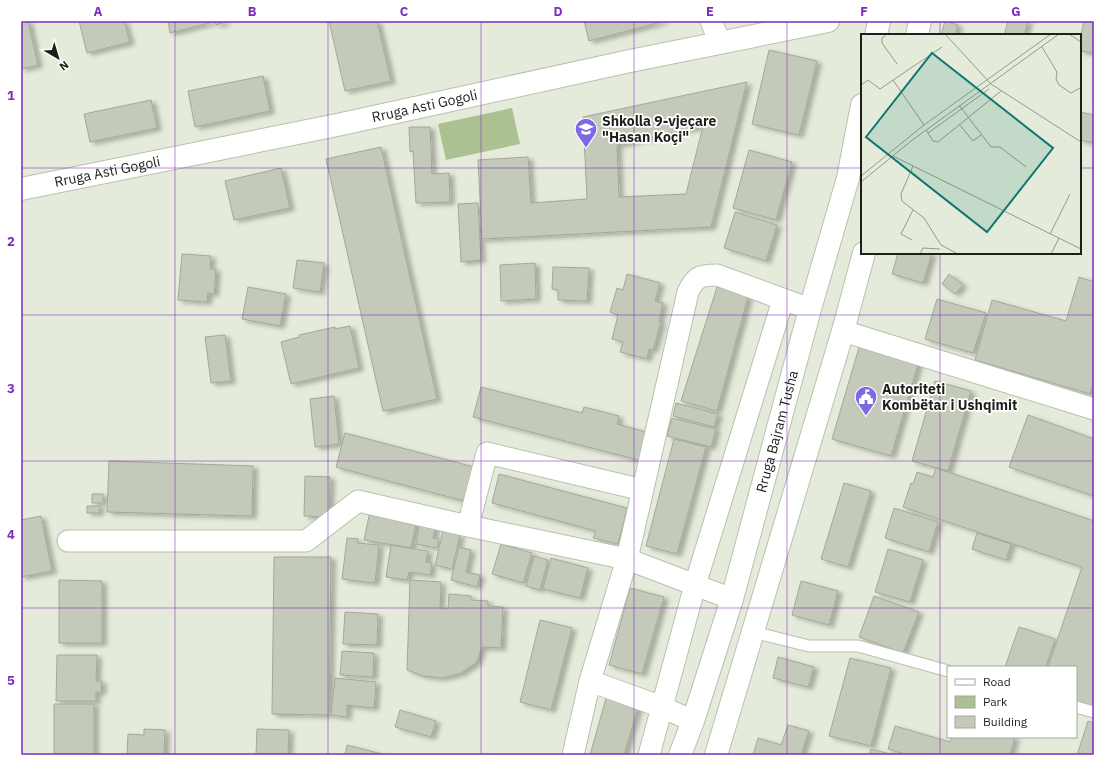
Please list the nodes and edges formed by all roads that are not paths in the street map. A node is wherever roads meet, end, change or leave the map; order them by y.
1 (711, 21) edge
2 (828, 21) edge
3 (879, 21) edge
4 (920, 21) edge
5 (876, 34) edge
6 (917, 34) edge
7 (720, 43) junction
8 (861, 110) edge
9 (21, 189) edge
10 (864, 254) edge
11 (783, 300) junction
12 (810, 309) junction
13 (843, 331) junction
14 (1094, 409) edge
15 (643, 490) junction
16 (468, 526) junction
17 (68, 541) dead end
18 (627, 559) junction
19 (694, 585) junction
20 (732, 599) junction
21 (754, 632) junction
22 (947, 671) edge
23 (590, 681) junction
24 (662, 707) junction
25 (1077, 707) edge
26 (1094, 712) edge
27 (693, 721) junction
28 (573, 755) edge
29 (649, 755) edge
30 (680, 755) edge
31 (716, 755) edge

1 - 7 street
2 - 7 main road, Rruga Asti Gogoli
3 - 5 main road
4 - 6 main road
7 - 9 main road, Rruga Asti Gogoli
8 - 12 main road, Rruga Bajram Tusha
10 - 13 main road
11 - 12 street
11 - 15 street
11 - 19 street
12 - 20 main road, Rruga Bajram Tusha
13 - 14 street
13 - 21 main road
15 - 16 street
15 - 18 street
16 - 17 street
16 - 18 street
18 - 19 street
18 - 23 street
19 - 20 street
19 - 24 street
20 - 27 main road, Rruga Bajram Tusha
21 - 22 lane
21 - 31 main road
23 - 24 street
23 - 28 street
24 - 27 street
24 - 29 street
25 - 26 lane
27 - 30 main road, Rruga Bajram Tusha

